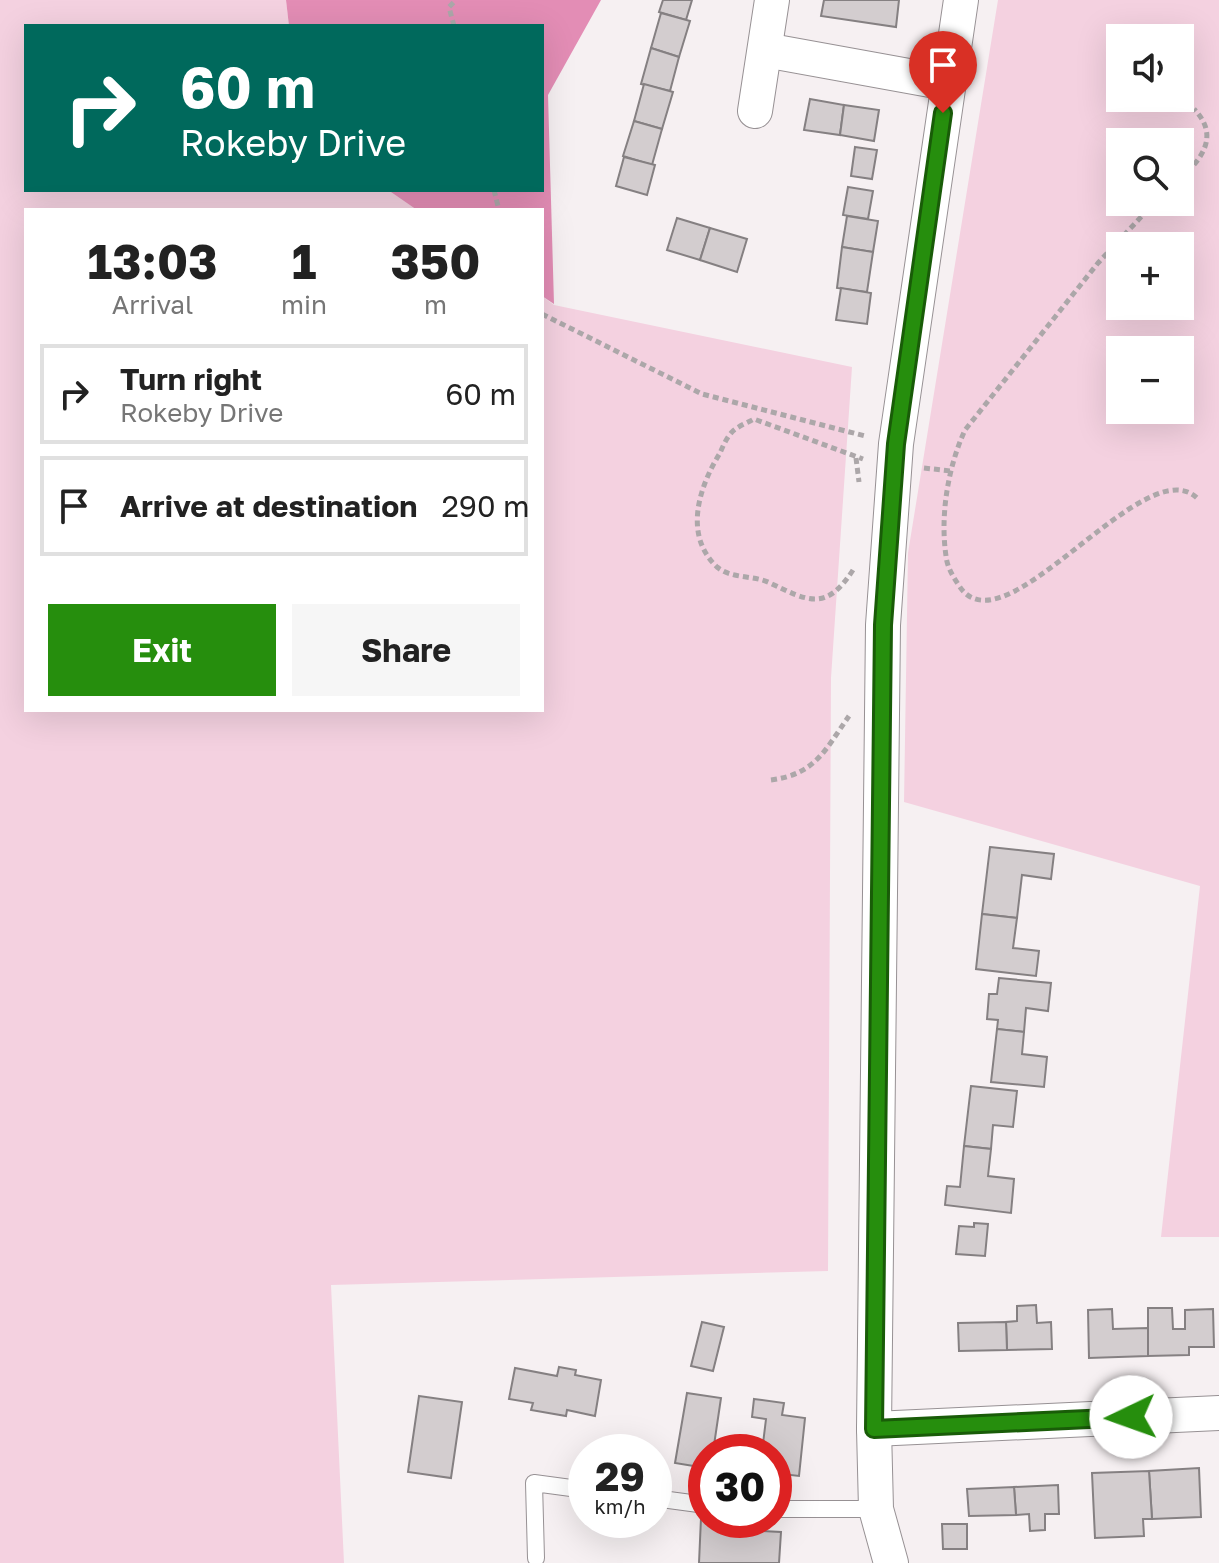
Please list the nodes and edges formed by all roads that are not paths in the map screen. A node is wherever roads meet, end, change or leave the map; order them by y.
1 (772, 0) edge
2 (961, 0) edge
3 (765, 50) junction
4 (947, 83) junction
5 (755, 111) dead end
6 (1219, 1413) edge
7 (874, 1429) junction
8 (568, 1488) edge
9 (792, 1509) edge
10 (876, 1509) junction
11 (536, 1558) dead end
12 (891, 1563) edge

1 - 3 street
2 - 4 street
3 - 4 street
3 - 5 street
4 - 7 street
6 - 7 street
7 - 10 street
8 - 11 lane
9 - 10 lane
10 - 12 street

